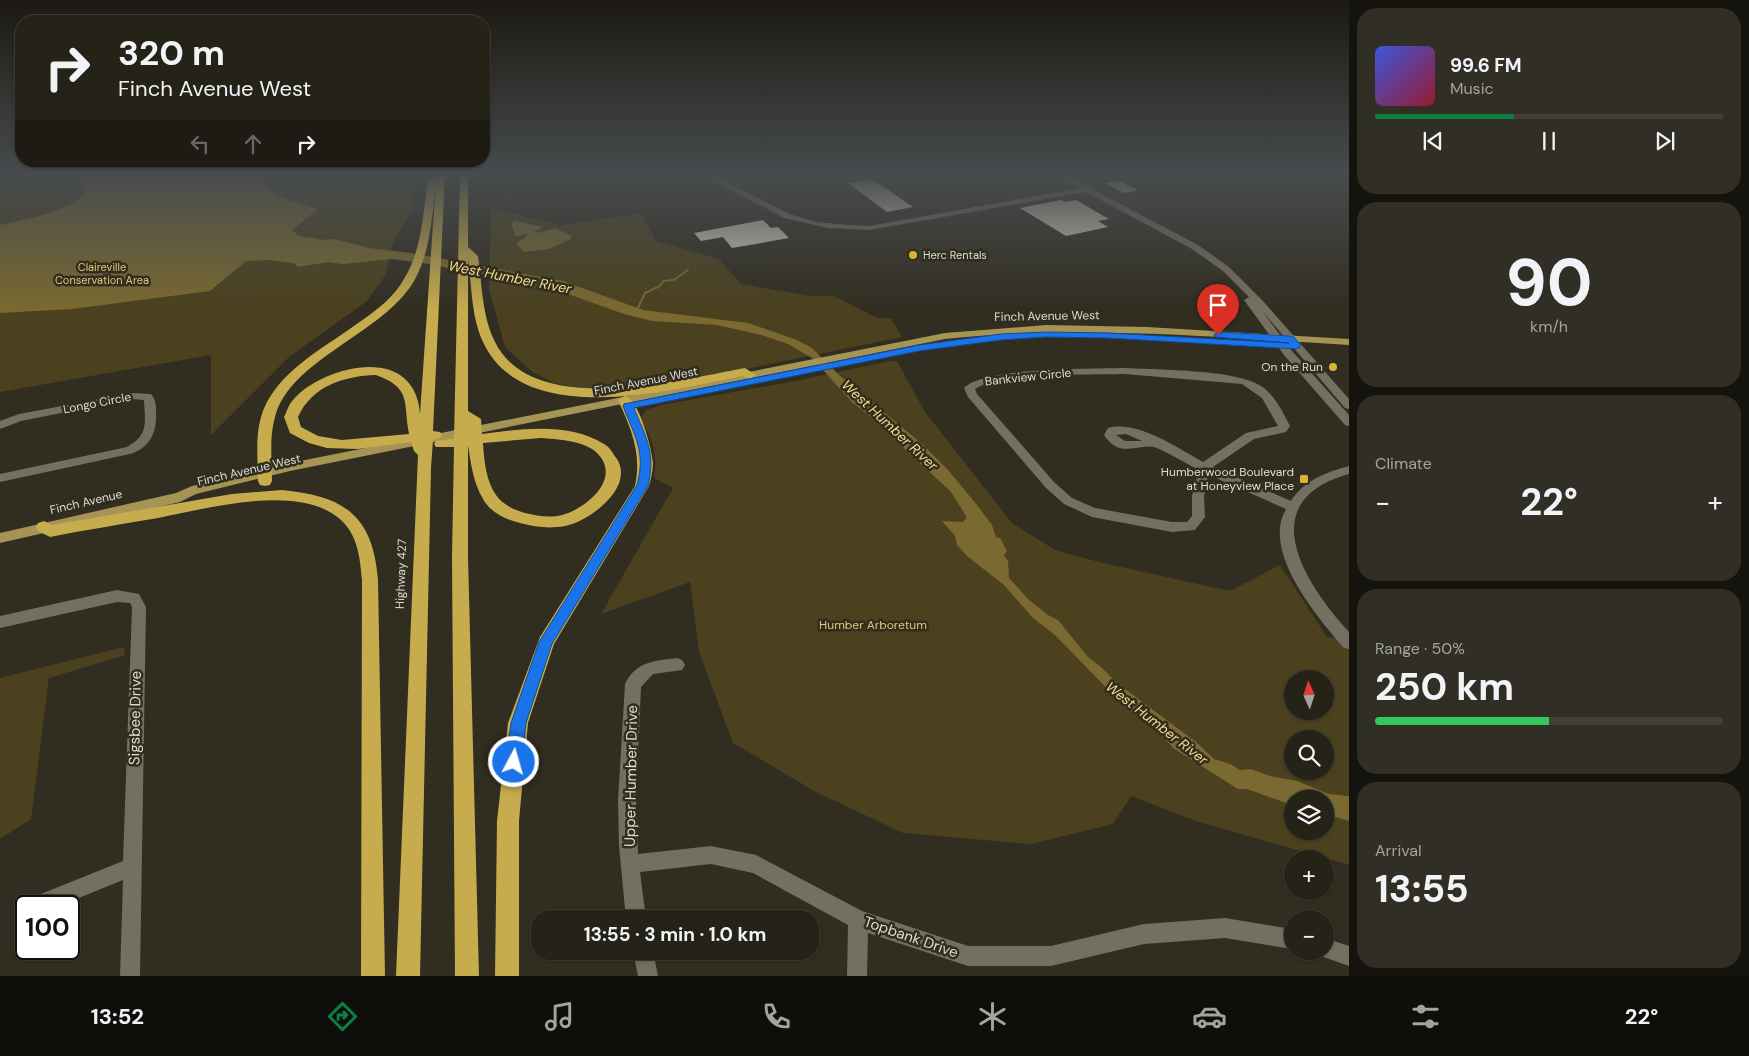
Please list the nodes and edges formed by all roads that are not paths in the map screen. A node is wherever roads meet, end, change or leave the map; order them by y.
1 (425, 220) edge
2 (439, 220) edge
3 (464, 220) edge
4 (797, 220) edge
5 (920, 220) edge
6 (1144, 220) edge
7 (464, 249) junction
8 (1246, 291) junction
9 (1286, 342) junction
10 (1349, 342) edge
11 (1349, 349) edge
12 (792, 370) junction
13 (750, 375) junction
14 (626, 403) junction
15 (1349, 406) edge
16 (462, 413) junction
17 (1349, 422) edge
18 (0, 425) edge
19 (500, 431) junction
20 (459, 432) joint
21 (1156, 443) dead end
22 (441, 444) joint
23 (389, 447) junction
24 (424, 468) junction
25 (1205, 468) junction
26 (1349, 470) edge
27 (265, 477) junction
28 (0, 478) edge
29 (180, 496) joint
30 (1292, 506) junction
31 (44, 527) junction
32 (0, 538) edge
33 (0, 622) edge
34 (1349, 643) edge
35 (677, 664) dead end
36 (631, 864) junction
37 (132, 867) junction
38 (63, 895) edge
39 (635, 910) edge
40 (858, 920) junction
41 (1284, 938) edge
42 (1334, 951) edge
43 (1349, 956) edge
44 (645, 960) edge
45 (130, 976) edge
46 (373, 976) edge
47 (408, 976) edge
48 (467, 976) edge
49 (507, 976) edge
50 (648, 976) edge
51 (857, 976) edge

1 - 27 highway
2 - 24 highway, Highway 427
3 - 7 highway
4 - 5 street
6 - 8 street
7 - 13 highway
7 - 16 highway
8 - 9 street
8 - 9 street
9 - 10 main road, Finch Avenue West
9 - 11 main road, Finch Avenue West
9 - 12 main road, Finch Avenue West
9 - 15 street
9 - 17 street
12 - 13 main road, Finch Avenue West
12 - 14 main road, Finch Avenue West
13 - 14 main road, Finch Avenue West
14 - 19 main road, Finch Avenue West
14 - 49 highway
16 - 19 highway
16 - 48 highway
18 - 28 street, Longo Circle
19 - 20 main road, Finch Avenue West
19 - 22 highway
20 - 23 highway
21 - 25 street
22 - 23 main road, Finch Avenue West
23 - 24 highway
23 - 27 main road, Finch Avenue West
24 - 47 highway, Highway 427
25 - 25 street, Bankview Circle
25 - 30 street
26 - 30 street
27 - 29 main road, Finch Avenue West
29 - 31 main road, Finch Avenue
30 - 34 street
31 - 32 main road, Finch Avenue
31 - 46 highway
33 - 37 street, Sigsbee Drive
35 - 36 street, Upper Humber Drive
36 - 39 street, Upper Humber Drive
36 - 40 street, Topbank Drive
37 - 38 street
37 - 45 street, Sigsbee Drive
40 - 41 street, Topbank Drive
40 - 51 street
42 - 43 street
44 - 50 street

